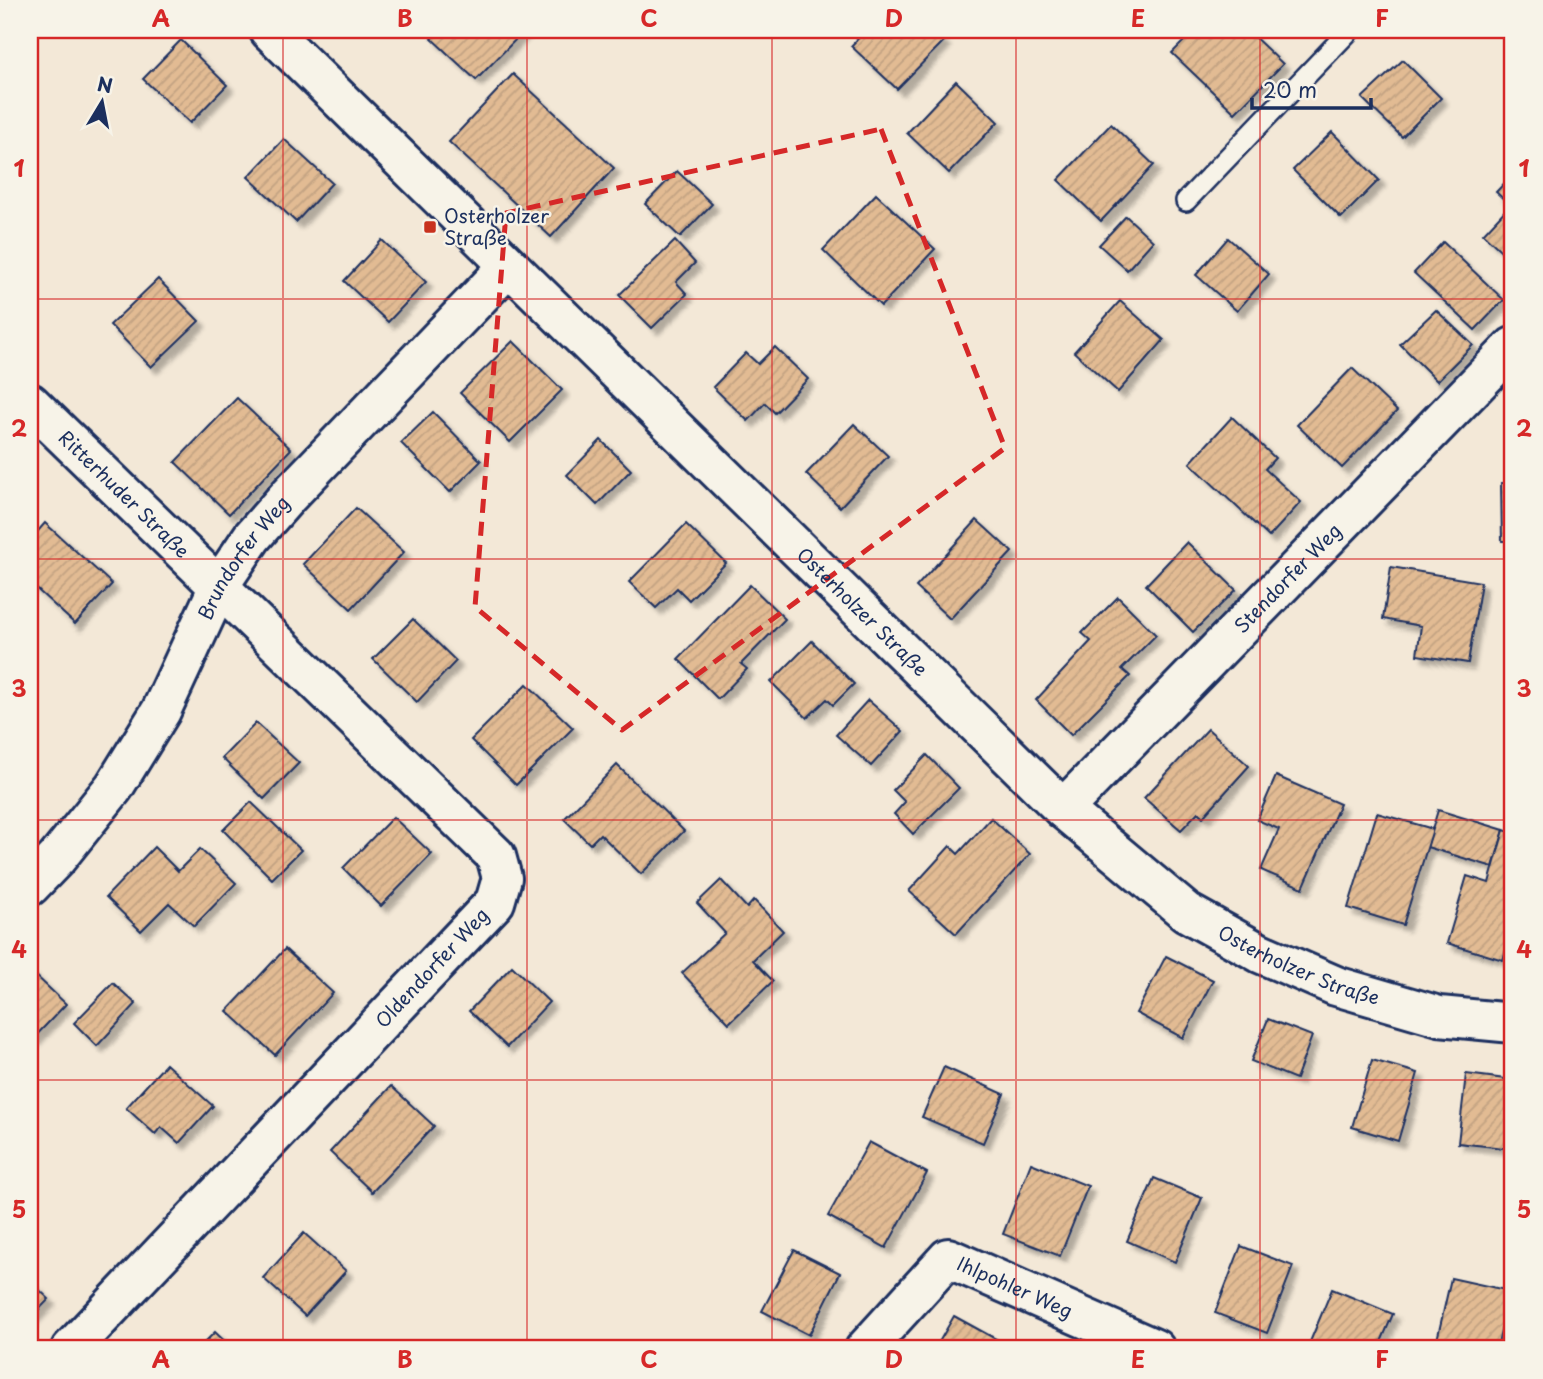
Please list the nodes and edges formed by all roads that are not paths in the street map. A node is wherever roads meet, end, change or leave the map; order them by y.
1 (269, 30) edge
2 (1350, 30) edge
3 (1186, 201) dead end
4 (508, 267) junction
5 (1513, 347) edge
6 (30, 403) edge
7 (219, 586) junction
8 (1063, 809) junction
9 (30, 886) edge
10 (1513, 1023) edge
11 (71, 1349) edge
12 (865, 1349) edge
13 (1155, 1349) edge

1 - 4 street, Osterholzer Straße
2 - 3 lane
4 - 7 street, Brundorfer Weg
4 - 8 street, Osterholzer Straße
5 - 8 street, Stendorfer Weg
6 - 7 street, Ritterhuder Straße
7 - 9 street, Brundorfer Weg
7 - 11 street, Oldendorfer Weg
8 - 10 street, Osterholzer Straße
12 - 13 street, Ihlpohler Weg

